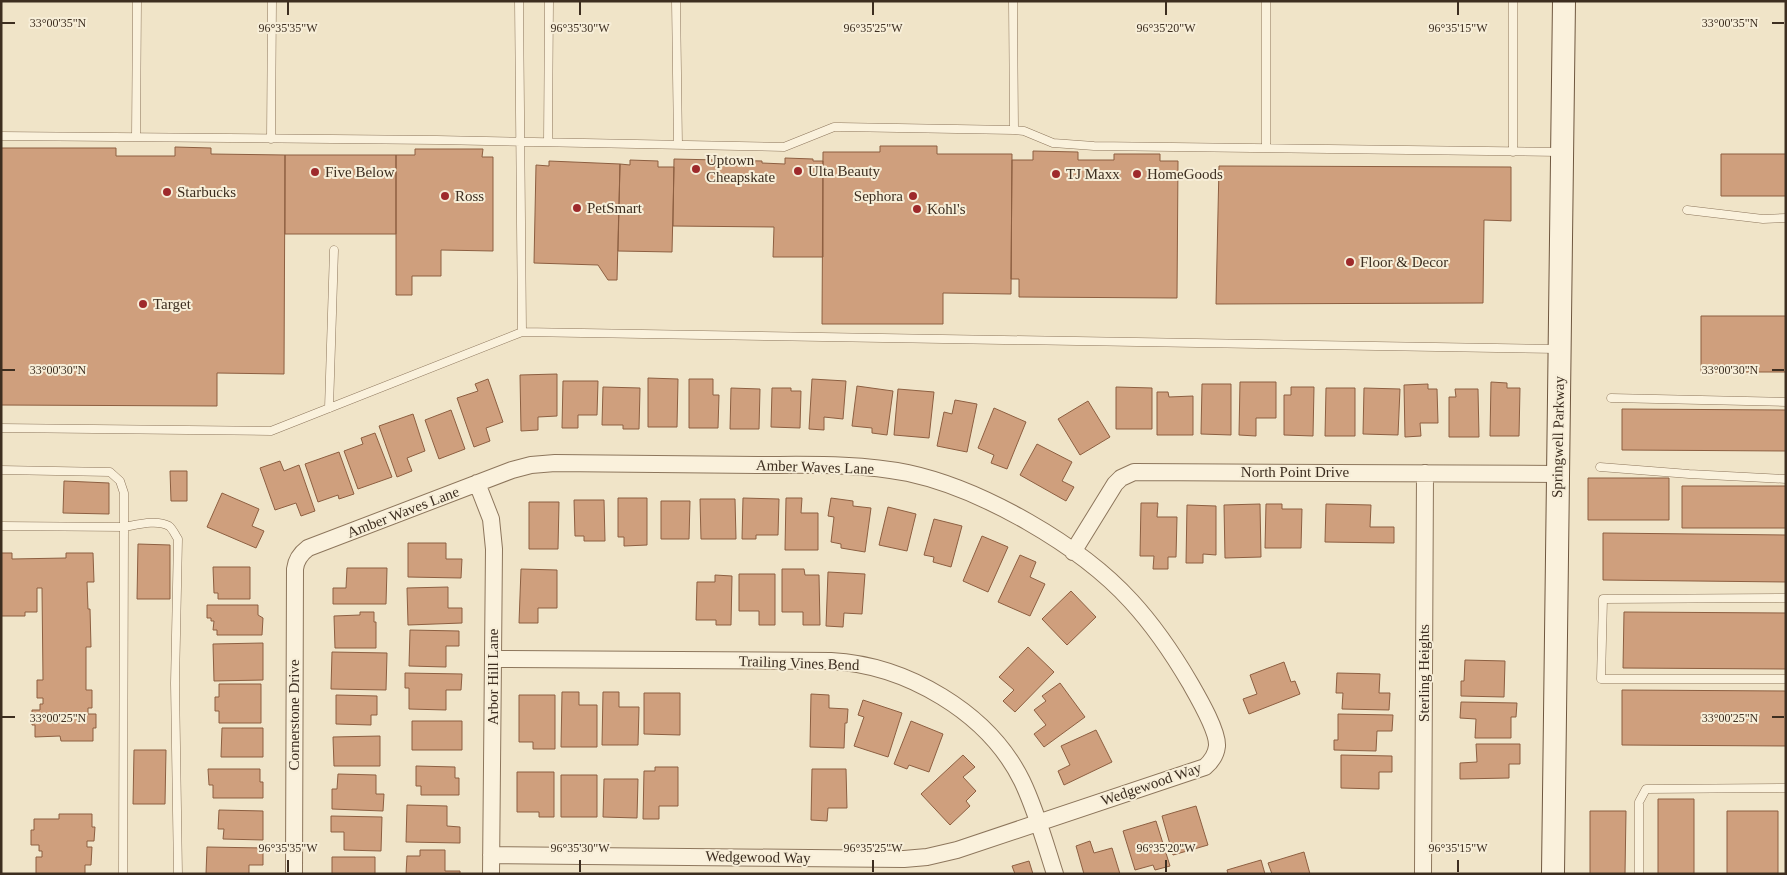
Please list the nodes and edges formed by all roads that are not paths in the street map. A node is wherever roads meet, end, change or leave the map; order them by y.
1 (137, 1) edge
2 (272, 1) edge
3 (519, 1) edge
4 (549, 1) edge
5 (676, 1) edge
6 (1013, 1) edge
7 (1266, 1) edge
8 (1513, 1) edge
9 (1564, 1) edge
10 (1014, 130) junction
11 (1, 136) edge
12 (136, 137) junction
13 (271, 139) junction
14 (520, 141) junction
15 (548, 142) junction
16 (678, 145) junction
17 (1266, 148) junction
18 (1513, 152) junction
19 (1563, 152) junction
20 (1687, 210) dead end
21 (1786, 218) edge
22 (334, 250) dead end
23 (522, 332) junction
24 (1559, 349) junction
25 (1611, 398) dead end
26 (1786, 402) edge
27 (329, 408) junction
28 (1, 428) edge
29 (1600, 468) dead end
30 (1, 470) edge
31 (1425, 473) junction
32 (1558, 474) junction
33 (1786, 479) edge
34 (477, 484) junction
35 (1, 526) edge
36 (124, 527) junction
37 (1073, 552) junction
38 (299, 556) joint
39 (1786, 598) edge
40 (493, 659) junction
41 (1786, 679) edge
42 (1215, 756) joint
43 (1786, 788) edge
44 (1038, 823) junction
45 (491, 855) junction
46 (123, 874) edge
47 (178, 874) edge
48 (294, 874) edge
49 (491, 874) edge
50 (1055, 874) edge
51 (1423, 874) edge
52 (1553, 874) edge
53 (1639, 874) edge

1 - 12 lane
2 - 13 lane
3 - 14 lane
4 - 15 lane
5 - 16 lane
6 - 10 lane
7 - 17 lane
8 - 18 lane
9 - 19 street, Springwell Parkway
10 - 16 lane
10 - 17 lane
11 - 12 lane
12 - 13 lane
13 - 14 lane
14 - 15 lane
14 - 23 lane
15 - 16 lane
17 - 18 lane
18 - 19 lane
19 - 24 street, Springwell Parkway
20 - 21 lane
22 - 27 lane
23 - 24 lane
23 - 27 lane
24 - 32 street, Springwell Parkway
25 - 26 lane
27 - 28 lane
29 - 33 lane
30 - 36 lane
31 - 32 street, North Point Drive
31 - 37 street, North Point Drive
31 - 51 street, Sterling Heights
32 - 52 street, Springwell Parkway
34 - 37 street, Amber Waves Lane
34 - 38 street, Amber Waves Lane
34 - 40 street, Arbor Hill Lane
35 - 36 lane
36 - 46 lane
36 - 47 lane
37 - 42 street, Amber Waves Lane
38 - 48 street, Cornerstone Drive
39 - 41 lane
40 - 44 street, Trailing Vines Bend
40 - 45 street, Arbor Hill Lane
42 - 44 street, Wedgewood Way
43 - 53 lane
44 - 45 street, Wedgewood Way
44 - 50 street, Trailing Vines Bend
45 - 49 street, Arbor Hill Lane

